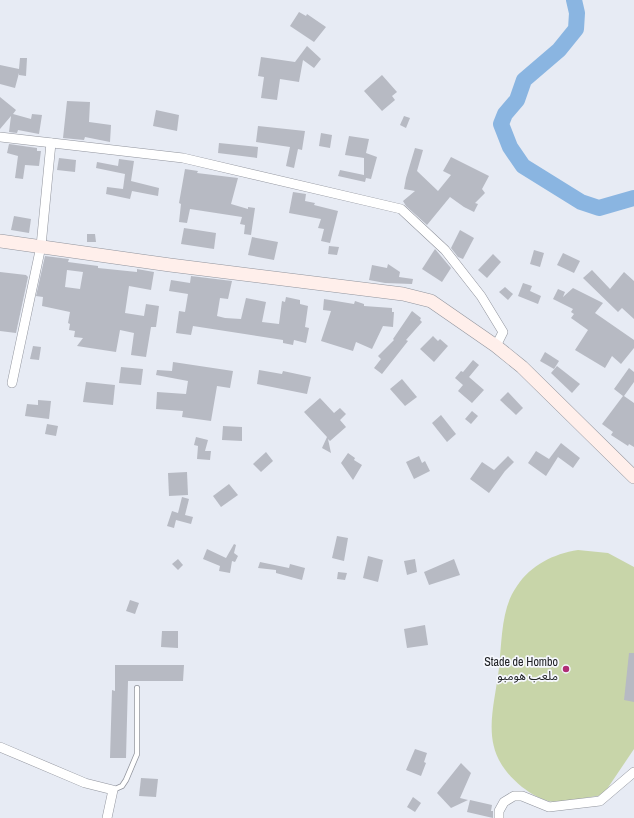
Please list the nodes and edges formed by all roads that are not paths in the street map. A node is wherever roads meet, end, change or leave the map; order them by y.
1 (0, 137) edge
2 (51, 143) junction
3 (0, 240) edge
4 (41, 246) junction
5 (496, 346) junction
6 (12, 383) dead end
7 (634, 477) edge
8 (137, 688) dead end
9 (0, 747) edge
10 (634, 772) edge
11 (113, 790) junction
12 (107, 818) edge
13 (499, 818) edge

1 - 2 street
2 - 4 street
2 - 5 street
3 - 4 street
4 - 5 street
4 - 6 street
5 - 7 street
8 - 11 lane
9 - 11 street
10 - 13 street
11 - 12 street

